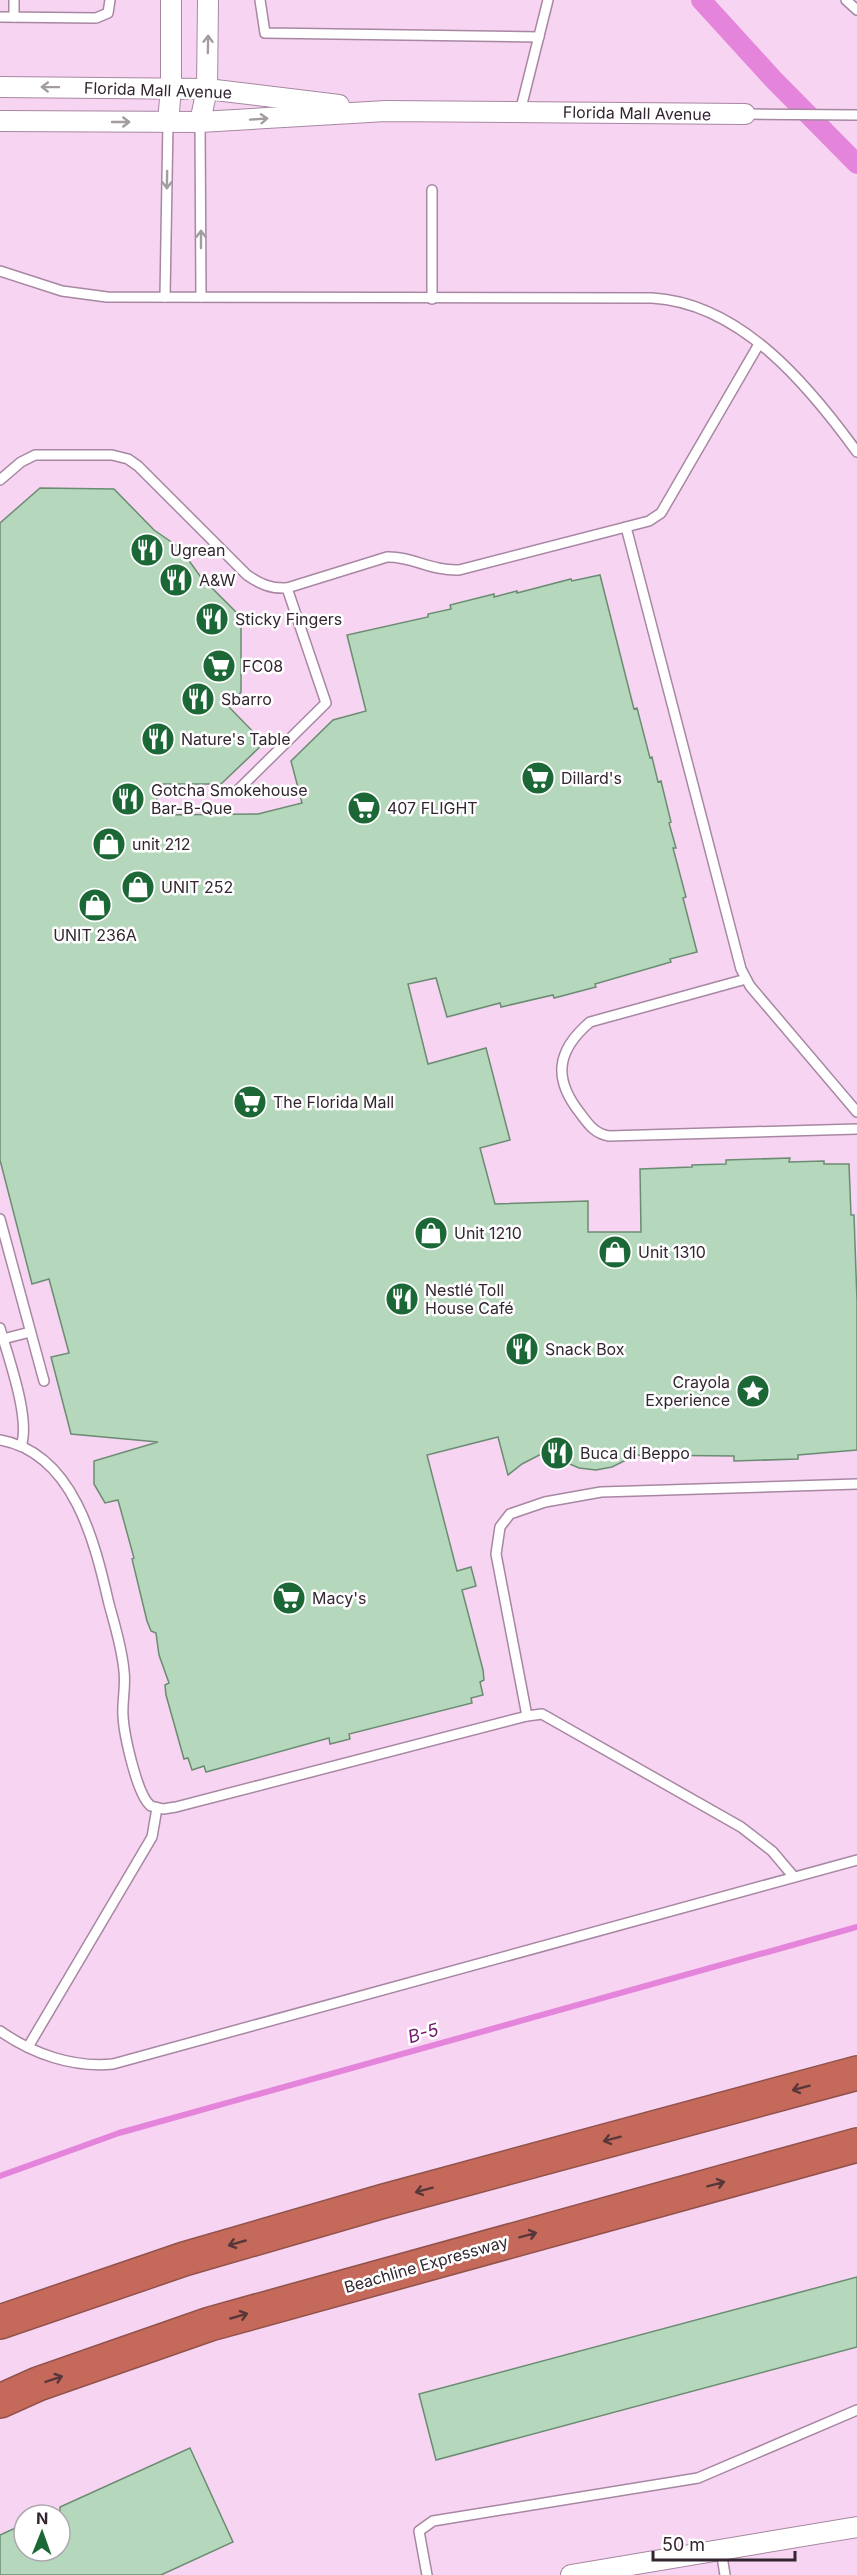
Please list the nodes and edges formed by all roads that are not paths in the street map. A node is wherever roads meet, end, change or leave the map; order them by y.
1 (14, 0) edge
2 (110, 0) edge
3 (171, 0) edge
4 (208, 0) edge
5 (260, 0) edge
6 (548, 0) edge
7 (0, 17) edge
8 (14, 17) junction
9 (539, 37) junction
10 (0, 87) edge
11 (171, 88) junction
12 (207, 89) junction
13 (386, 111) junction
14 (520, 112) junction
15 (745, 114) joint
16 (857, 115) edge
17 (0, 121) edge
18 (168, 122) junction
19 (200, 122) junction
20 (432, 190) dead end
21 (0, 271) edge
22 (165, 297) junction
23 (201, 297) junction
24 (432, 299) junction
25 (759, 344) junction
26 (857, 452) edge
27 (0, 480) edge
28 (626, 527) junction
29 (287, 588) junction
30 (238, 790) dead end
31 (746, 979) junction
32 (857, 1112) edge
33 (857, 1129) edge
34 (1, 1225) edge
35 (0, 1328) edge
36 (30, 1332) junction
37 (3, 1340) junction
38 (44, 1381) dead end
39 (0, 1440) edge
40 (21, 1446) junction
41 (857, 1484) edge
42 (527, 1716) junction
43 (157, 1808) junction
44 (857, 1860) edge
45 (794, 1877) junction
46 (0, 2031) edge
47 (28, 2047) junction
48 (857, 2073) edge
49 (857, 2145) edge
50 (0, 2322) edge
51 (0, 2401) edge
52 (857, 2410) edge
53 (857, 2527) edge
54 (721, 2550) junction
55 (427, 2575) edge
56 (571, 2575) edge
57 (725, 2575) edge

1 - 8 lane
2 - 8 lane
3 - 11 street
12 -> 4 street
5 - 9 lane
6 - 9 lane
7 - 8 lane
9 - 14 lane
11 -> 10 street, Florida Mall Avenue
11 - 12 street, Florida Mall Avenue
11 - 18 street
12 - 13 street, Florida Mall Avenue
12 - 19 street
13 - 14 street, Florida Mall Avenue
19 -> 13 street, Florida Mall Avenue
14 - 15 street, Florida Mall Avenue
15 - 16 lane
17 -> 18 street, Florida Mall Avenue
18 - 19 street, Florida Mall Avenue
18 -> 22 lane
23 -> 19 lane
20 - 24 lane
21 - 22 lane
22 - 23 lane
23 - 24 lane
24 - 25 lane
25 - 26 lane
25 - 28 lane
27 - 29 lane
28 - 29 lane
28 - 31 lane
29 - 30 lane
31 - 32 lane
31 - 33 lane
34 - 36 lane
35 - 37 lane
36 - 37 lane
36 - 38 lane
37 - 40 lane
39 - 40 lane
40 - 43 lane
41 - 42 lane
42 - 43 lane
42 - 45 lane
43 - 47 lane
44 - 45 lane
45 - 47 lane
46 - 47 lane
48 -> 50 highway
51 -> 49 highway, Beachline Expressway
52 - 55 lane
53 - 54 street
54 - 56 street
54 - 57 lane

